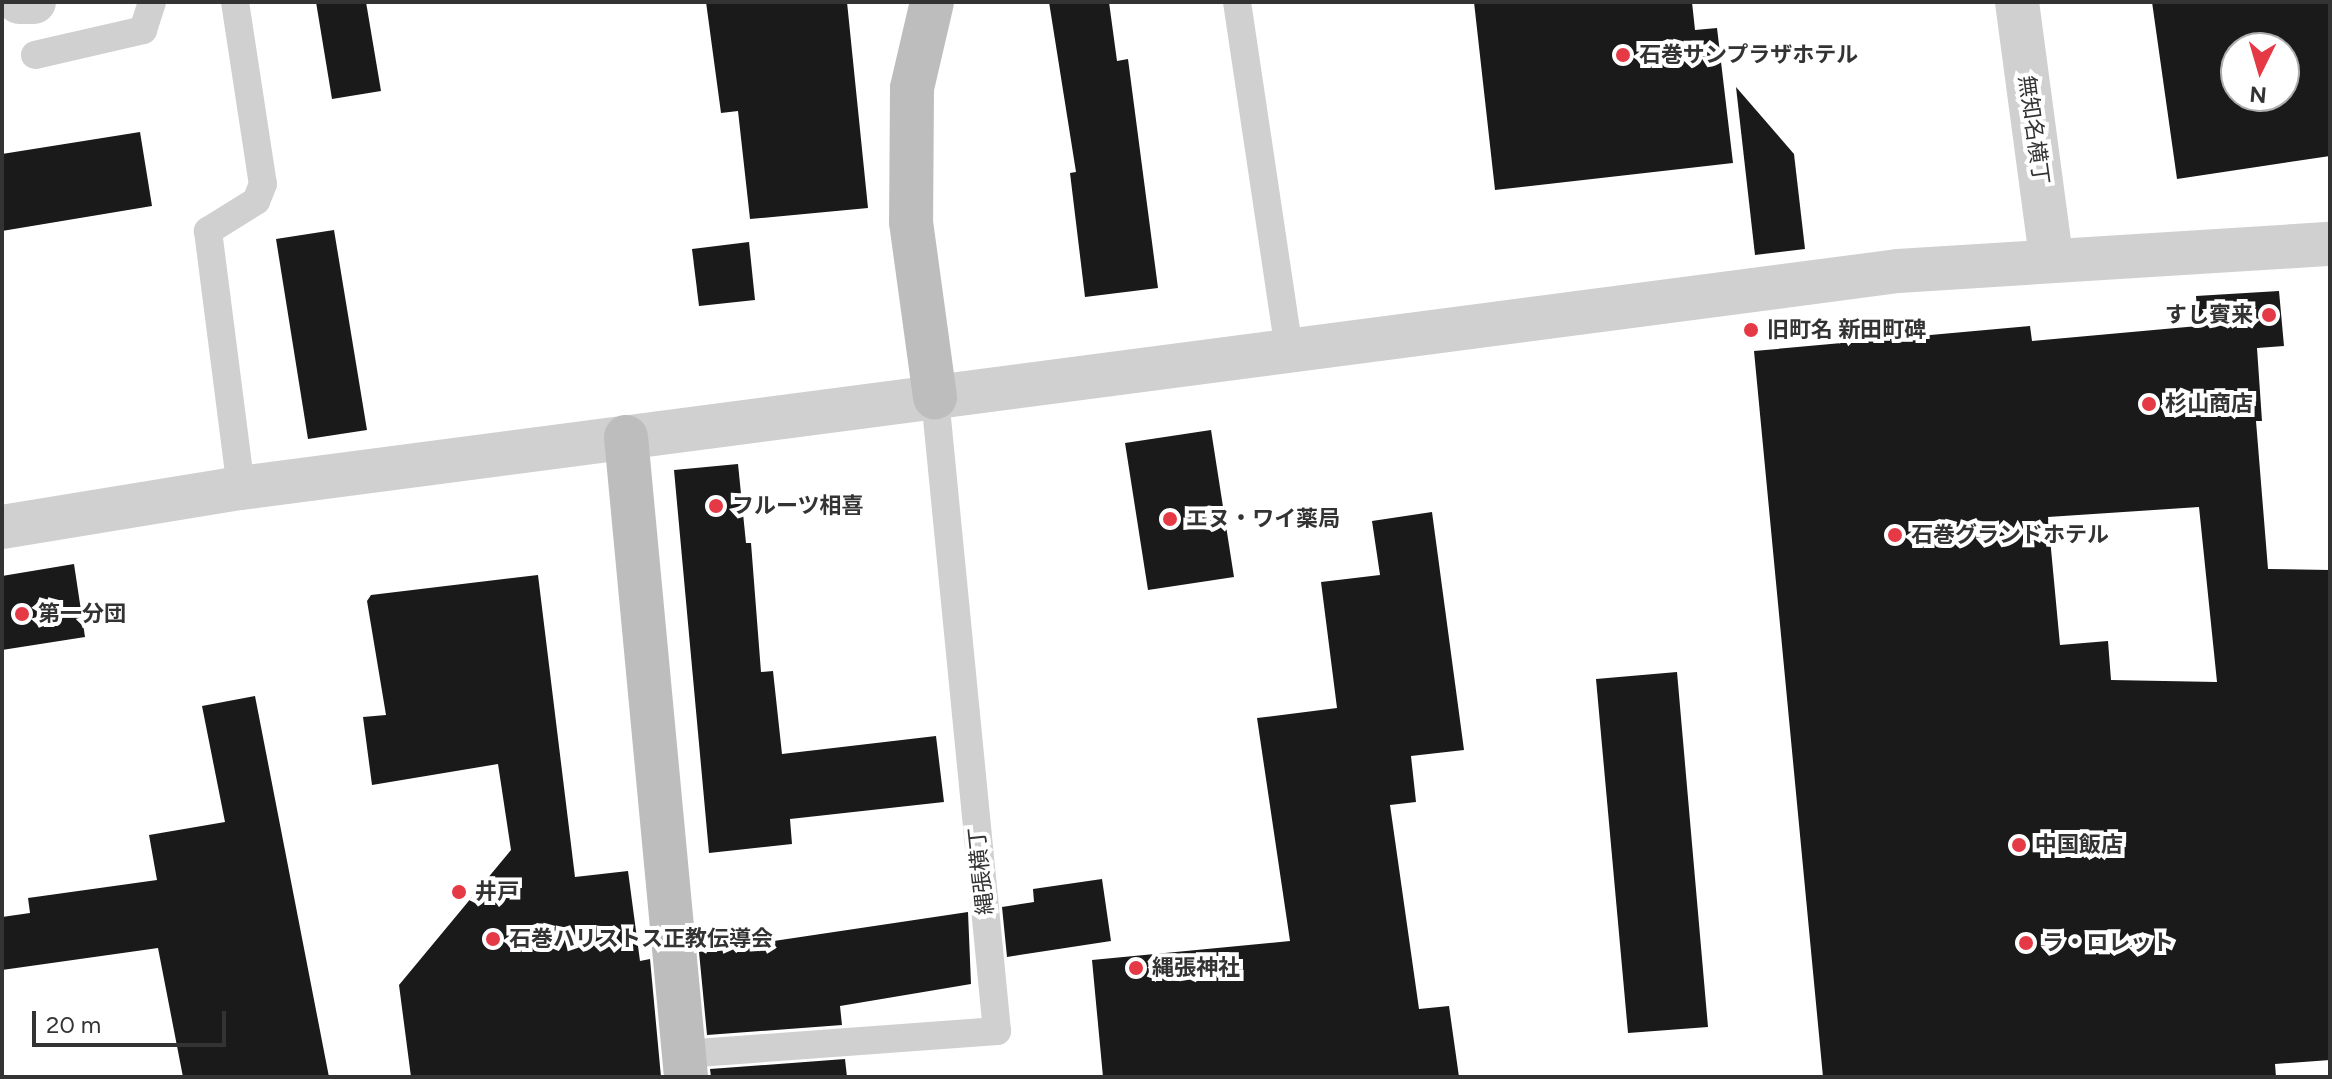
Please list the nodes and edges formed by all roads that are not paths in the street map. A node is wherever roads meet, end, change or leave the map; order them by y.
1 (19, 2) edge
2 (34, 2) edge
3 (152, 2) edge
4 (235, 2) edge
5 (932, 2) edge
6 (1237, 2) edge
7 (2017, 2) edge
8 (35, 55) dead end
9 (2330, 244) edge
10 (2051, 258) junction
11 (1289, 351) junction
12 (935, 397) junction
13 (626, 437) junction
14 (241, 488) junction
15 (2, 527) edge
16 (685, 1065) edge

1 - 2 street
3 - 8 lane
4 - 14 lane
5 - 12 street
6 - 11 lane
7 - 10 street, 無知名横丁
9 - 10 street
10 - 11 street
11 - 12 street
12 - 13 street
12 - 16 lane, 縄張横丁
13 - 14 street
13 - 16 street
14 - 15 street

